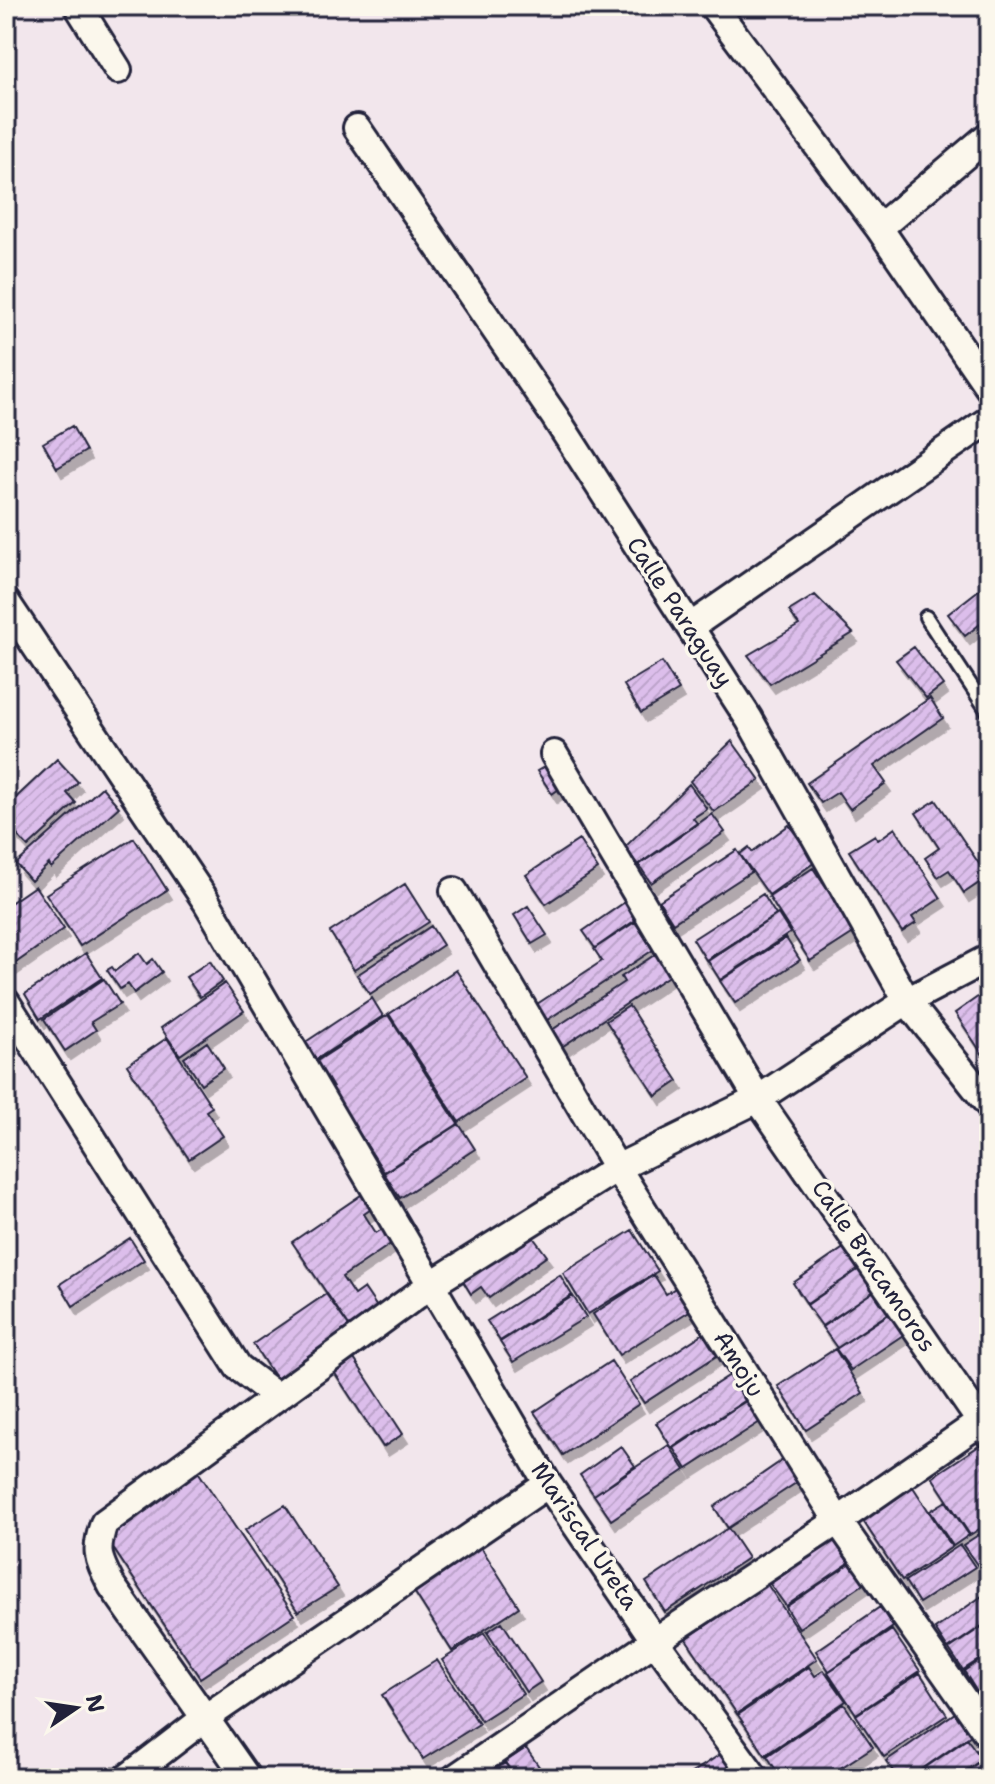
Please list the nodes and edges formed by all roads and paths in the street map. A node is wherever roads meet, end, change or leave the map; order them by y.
1 (78, 6) edge
2 (724, 10) edge
3 (118, 70) dead end
4 (357, 128) dead end
5 (989, 135) edge
6 (879, 228) junction
7 (989, 388) edge
8 (989, 420) edge
9 (6, 602) edge
10 (926, 617) dead end
11 (690, 627) junction
12 (989, 713) edge
13 (554, 754) dead end
14 (454, 891) dead end
15 (989, 958) edge
16 (907, 1001) junction
17 (6, 1002) edge
18 (758, 1099) junction
19 (989, 1105) edge
20 (617, 1168) junction
21 (432, 1284) junction
22 (276, 1396) junction
23 (986, 1424) edge
24 (548, 1484) junction
25 (838, 1521) junction
26 (655, 1641) junction
27 (205, 1718) junction
28 (989, 1736) edge
29 (127, 1778) edge
30 (247, 1778) edge
31 (455, 1778) edge
32 (755, 1778) edge

1 - 3 street
2 - 6 street
4 - 11 street, Calle Paraguay
5 - 6 street
6 - 7 street
8 - 11 street
9 - 21 street, Mariscal Ureta
10 - 12 lane
11 - 16 street, Calle Paraguay
13 - 18 street, Calle Bracamoros
14 - 20 street, Amoju
15 - 16 street
16 - 18 street
16 - 19 street, Calle Paraguay
17 - 22 street
18 - 20 street
18 - 23 street, Calle Bracamoros
20 - 21 street
20 - 25 street, Amoju
21 - 22 street
21 - 24 street, Mariscal Ureta
22 - 27 street
23 - 25 street
24 - 26 street, Mariscal Ureta
24 - 27 street
25 - 26 street
25 - 28 street, Amoju
26 - 31 street
26 - 32 street, Mariscal Ureta
27 - 29 street
27 - 30 street

